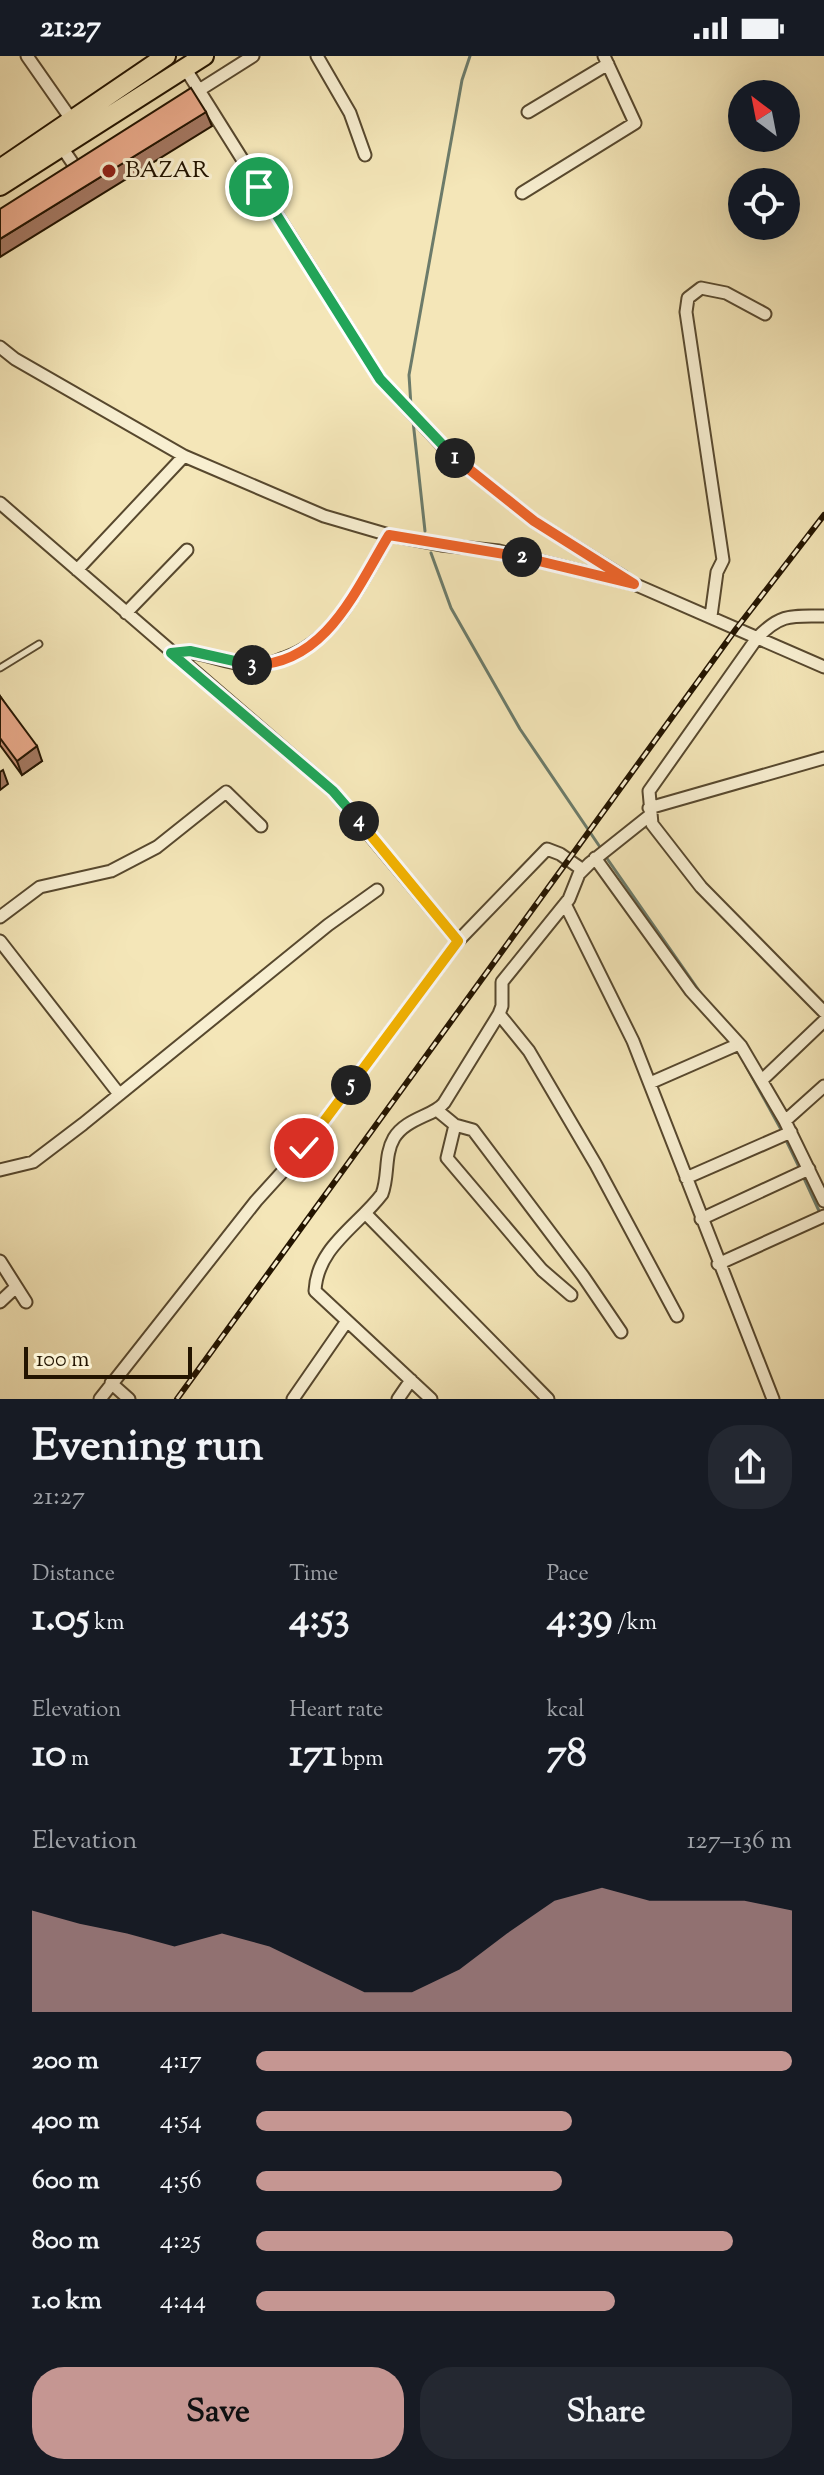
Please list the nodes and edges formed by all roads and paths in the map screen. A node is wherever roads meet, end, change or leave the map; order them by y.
1 (27, 56) edge
2 (166, 56) edge
3 (204, 56) edge
4 (253, 56) edge
5 (317, 56) edge
6 (606, 60) edge
7 (185, 68) junction
8 (199, 90) junction
9 (187, 98) edge
10 (528, 112) dead end
11 (71, 119) junction
12 (61, 146) junction
13 (365, 155) dead end
14 (88, 160) edge
15 (76, 168) junction
16 (0, 169) edge
17 (63, 176) edge
18 (0, 186) edge
19 (522, 193) dead end
20 (765, 314) dead end
21 (0, 347) edge
22 (184, 456) junction
23 (0, 503) edge
24 (389, 535) junction
25 (187, 550) dead end
26 (77, 570) junction
27 (634, 584) junction
28 (126, 613) junction
29 (711, 616) junction
30 (824, 616) edge
31 (757, 638) junction
32 (39, 644) dead end
33 (171, 653) junction
34 (824, 667) edge
35 (0, 668) edge
36 (824, 758) edge
37 (649, 812) junction
38 (261, 826) dead end
39 (595, 858) junction
40 (583, 870) junction
41 (377, 890) dead end
42 (565, 904) junction
43 (0, 917) edge
44 (0, 941) edge
45 (458, 941) junction
46 (824, 1012) edge
47 (499, 1014) junction
48 (824, 1021) edge
49 (739, 1044) junction
50 (762, 1080) junction
51 (650, 1083) junction
52 (824, 1086) edge
53 (119, 1094) junction
54 (438, 1111) junction
55 (455, 1125) junction
56 (788, 1126) junction
57 (809, 1169) junction
58 (0, 1170) edge
59 (686, 1178) junction
60 (824, 1201) edge
61 (365, 1213) junction
62 (824, 1216) edge
63 (701, 1219) junction
64 (0, 1261) edge
65 (718, 1264) junction
66 (16, 1287) junction
67 (571, 1295) dead end
68 (0, 1302) edge
69 (26, 1302) dead end
70 (677, 1316) dead end
71 (347, 1321) junction
72 (621, 1332) dead end
73 (411, 1380) junction
74 (111, 1383) junction
75 (100, 1399) edge
76 (129, 1399) edge
77 (293, 1399) edge
78 (398, 1399) edge
79 (431, 1399) edge
80 (548, 1399) edge
81 (773, 1399) edge

1 - 11 street
2 - 11 highway
3 - 7 highway
4 - 8 street
5 - 13 street
6 - 10 street
6 - 19 street
7 - 8 street
7 - 12 highway
8 - 9 street
8 - 27 street
11 - 16 highway
12 - 15 street
12 - 18 highway
14 - 15 street
15 - 17 street
20 - 29 street
21 - 22 street
22 - 24 street
22 - 26 street
23 - 26 street
24 - 27 street
24 - 33 street
25 - 28 street
26 - 28 street
27 - 29 street
28 - 33 street
29 - 31 street
30 - 31 street
31 - 34 street
31 - 37 street
32 - 35 lane
33 - 45 street
36 - 37 street
37 - 39 street
37 - 46 street
38 - 43 street
39 - 40 street
39 - 49 street
40 - 42 street
40 - 45 street
41 - 53 street
42 - 47 street
42 - 51 street
44 - 53 street
45 - 74 street
47 - 54 street
47 - 70 street
48 - 50 street
49 - 50 street
49 - 51 street
50 - 56 street
51 - 59 street
52 - 56 street
53 - 58 street
54 - 55 street
54 - 61 street
55 - 67 street
55 - 72 street
56 - 57 street
56 - 59 street
57 - 60 street
57 - 63 street
59 - 63 street
61 - 71 street
61 - 80 street
62 - 65 street
63 - 65 street
64 - 66 street
65 - 81 street
66 - 68 street
66 - 69 street
71 - 73 street
71 - 77 street
73 - 78 street
73 - 79 street
74 - 75 street
74 - 76 street

